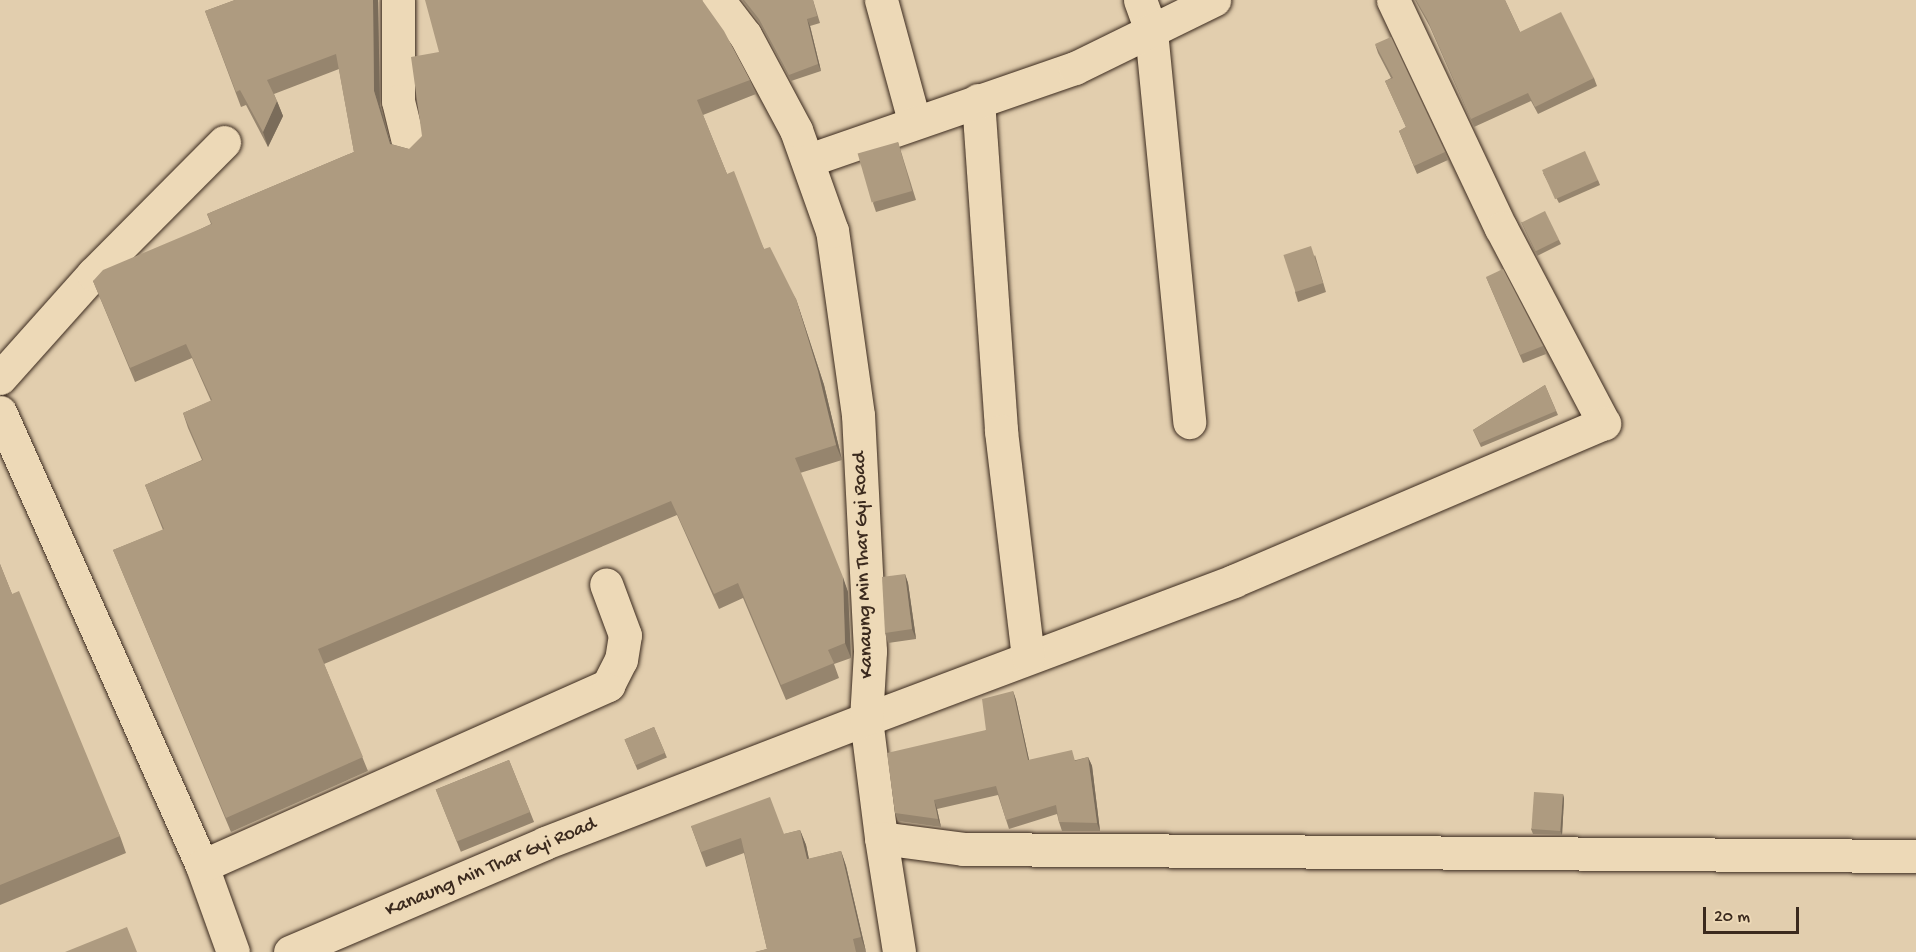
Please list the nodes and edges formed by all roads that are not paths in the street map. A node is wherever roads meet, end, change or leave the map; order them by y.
1 (398, 0) edge
2 (718, 0) edge
3 (881, 0) edge
4 (1140, 0) edge
5 (1214, 0) edge
6 (1393, 0) edge
7 (1150, 31) junction
8 (978, 100) junction
9 (914, 121) junction
10 (224, 142) dead end
11 (410, 146) edge
12 (809, 160) junction
13 (0, 378) edge
14 (0, 412) edge
15 (1189, 422) dead end
16 (606, 584) dead end
17 (1028, 656) junction
18 (866, 719) junction
19 (881, 838) junction
20 (1916, 856) edge
21 (202, 866) junction
22 (233, 952) edge
23 (290, 952) edge
24 (900, 952) edge

1 - 11 street
2 - 12 street, Kanaung Min Thar Gyi Road
3 - 9 street
4 - 7 street
5 - 7 street
6 - 17 street
7 - 8 street
7 - 15 street
8 - 9 street
8 - 17 street
9 - 12 street
10 - 13 street
12 - 18 street, Kanaung Min Thar Gyi Road
14 - 21 street
16 - 21 street
17 - 18 street
18 - 19 street
18 - 23 street, Kanaung Min Thar Gyi Road
19 - 20 street
19 - 24 street
21 - 22 street

